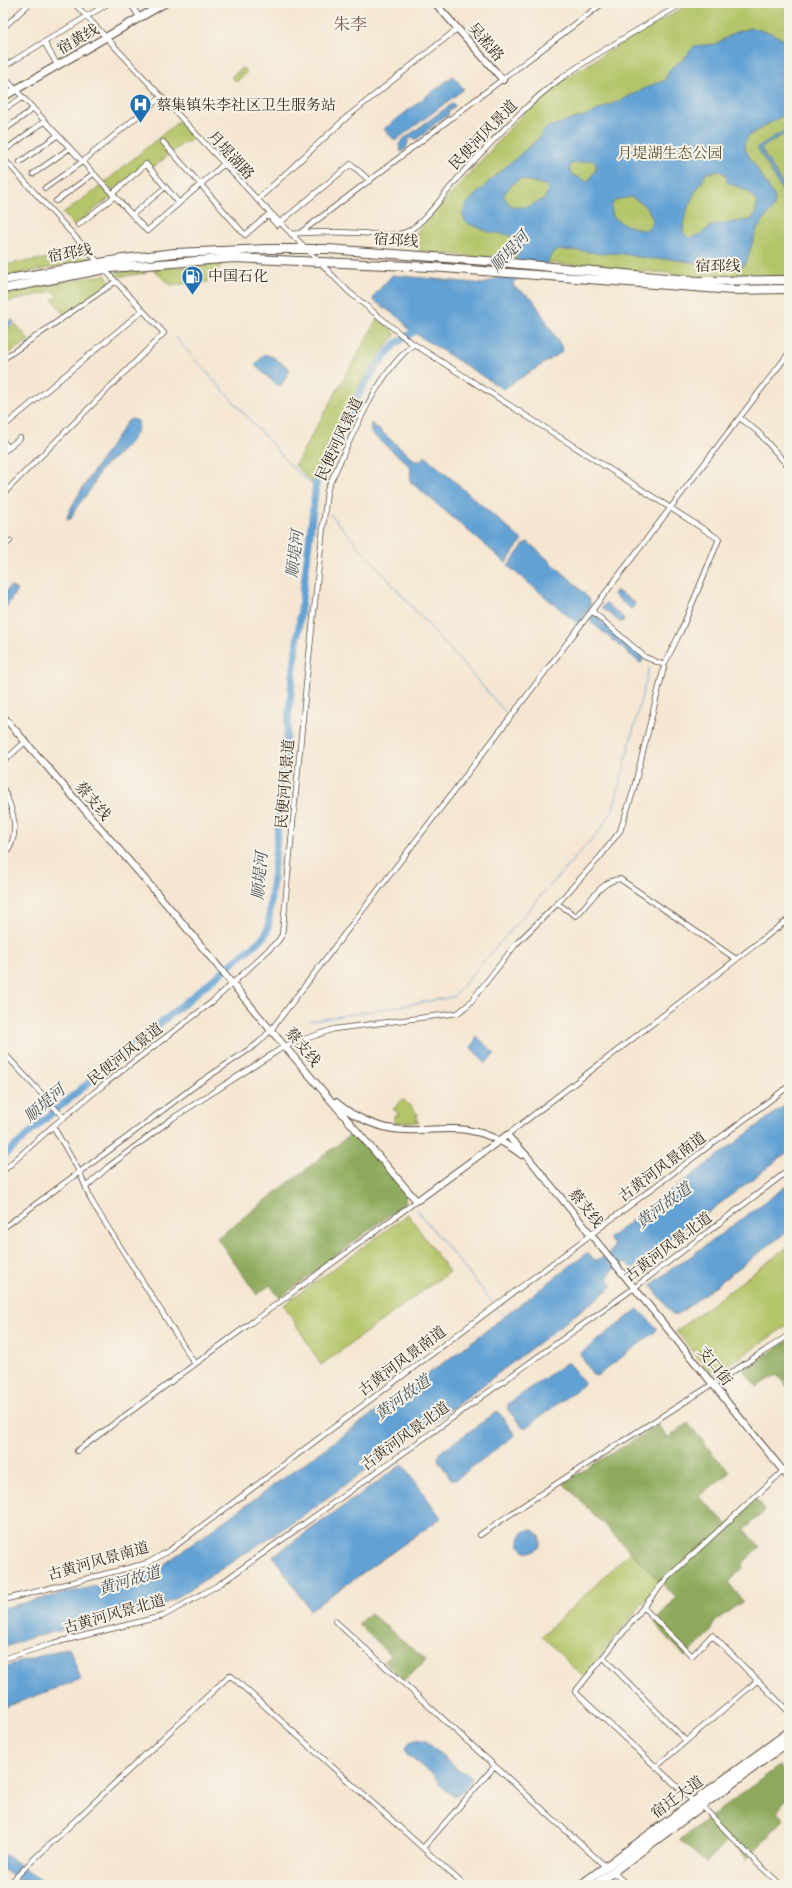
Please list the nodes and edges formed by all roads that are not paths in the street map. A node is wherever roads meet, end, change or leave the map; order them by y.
1 (8, 3) edge
2 (30, 3) edge
3 (74, 3) edge
4 (109, 3) edge
5 (130, 3) edge
6 (165, 3) edge
7 (434, 3) edge
8 (603, 3) edge
9 (684, 3) edge
10 (3, 8) edge
11 (86, 17) junction
12 (140, 18) junction
13 (3, 28) edge
14 (457, 29) junction
15 (106, 38) junction
16 (44, 42) junction
17 (58, 66) junction
18 (3, 67) edge
19 (3, 76) edge
20 (503, 80) junction
21 (16, 90) junction
22 (3, 97) edge
23 (23, 97) junction
24 (161, 98) junction
25 (33, 109) junction
26 (3, 110) edge
27 (45, 121) junction
28 (3, 131) edge
29 (58, 135) junction
30 (163, 142) dead end
31 (8, 148) dead end
32 (70, 148) junction
33 (3, 158) edge
34 (20, 162) dead end
35 (82, 162) junction
36 (224, 164) junction
37 (33, 174) dead end
38 (94, 174) junction
39 (370, 181) junction
40 (200, 185) junction
41 (45, 188) dead end
42 (162, 190) dead end
43 (113, 195) junction
44 (257, 200) junction
45 (56, 201) dead end
46 (179, 203) junction
47 (132, 215) junction
48 (280, 223) junction
49 (78, 225) dead end
50 (300, 233) junction
51 (291, 234) junction
52 (306, 249) junction
53 (98, 262) junction
54 (318, 262) junction
55 (104, 269) junction
56 (3, 280) edge
57 (789, 280) edge
58 (115, 282) junction
59 (3, 289) edge
60 (789, 289) edge
61 (142, 311) junction
62 (414, 344) junction
63 (789, 353) edge
64 (3, 359) edge
65 (740, 418) junction
66 (3, 426) edge
67 (20, 438) dead end
68 (3, 440) edge
69 (9, 448) junction
70 (3, 452) edge
71 (789, 467) edge
72 (3, 494) edge
73 (670, 508) junction
74 (10, 541) dead end
75 (3, 548) edge
76 (592, 611) junction
77 (664, 665) junction
78 (3, 716) edge
79 (25, 742) junction
80 (3, 762) edge
81 (3, 788) edge
82 (3, 857) edge
83 (558, 904) junction
84 (789, 919) edge
85 (736, 959) junction
86 (232, 983) junction
87 (271, 1030) junction
88 (285, 1046) junction
89 (3, 1052) edge
90 (789, 1086) edge
91 (324, 1092) junction
92 (62, 1116) junction
93 (53, 1126) junction
94 (507, 1135) junction
95 (499, 1141) junction
96 (531, 1162) junction
97 (789, 1170) edge
98 (3, 1171) edge
99 (80, 1172) junction
100 (86, 1187) junction
101 (418, 1200) junction
102 (3, 1228) edge
103 (591, 1235) junction
104 (621, 1272) joint
105 (634, 1288) junction
106 (789, 1335) edge
107 (195, 1364) junction
108 (713, 1385) junction
109 (78, 1451) dead end
110 (783, 1471) junction
111 (789, 1478) edge
112 (480, 1535) dead end
113 (3, 1600) edge
114 (644, 1608) junction
115 (335, 1621) dead end
116 (604, 1657) junction
117 (3, 1659) edge
118 (757, 1681) junction
119 (789, 1712) edge
120 (789, 1732) edge
121 (686, 1741) junction
122 (789, 1741) edge
123 (494, 1767) junction
124 (656, 1767) junction
125 (694, 1802) junction
126 (702, 1806) junction
127 (424, 1848) junction
128 (610, 1869) junction
129 (7, 1884) edge
130 (464, 1885) edge
131 (581, 1885) edge
132 (595, 1885) edge
133 (627, 1885) edge
134 (781, 1885) edge

1 - 10 street
2 - 13 street
3 - 11 street, 月堤湖路
4 - 11 street
5 - 12 street
6 - 12 main road, 宿黄线
7 - 14 street, 吴淞路
8 - 20 street
9 - 50 street, 民便河风景道
11 - 15 street, 月堤湖路
11 - 16 street
12 - 15 main road, 宿黄线
14 - 20 street, 吴淞路
14 - 44 street
15 - 17 main road, 宿黄线
15 - 24 street, 月堤湖路
16 - 17 street
16 - 18 street
17 - 21 main road, 宿黄线
19 - 21 street
20 - 39 street
21 - 22 main road, 宿黄线
21 - 23 street
23 - 25 street
23 - 26 street
24 - 35 street
24 - 36 street, 月堤湖路
25 - 27 street
25 - 28 street
27 - 29 street
27 - 31 street
29 - 32 street
29 - 34 street
30 - 40 street
32 - 35 street
32 - 37 street
33 - 53 street
35 - 38 street
35 - 41 street
36 - 40 street
36 - 44 street, 月堤湖路
38 - 43 street
38 - 45 street
39 - 48 street
39 - 50 street
40 - 46 street
40 - 48 street
42 - 47 street
43 - 46 street
43 - 47 street
43 - 49 street
44 - 48 street, 月堤湖路
46 - 47 street
48 - 51 street, 月堤湖路
50 - 51 street, 民便河风景道
51 - 52 street, 月堤湖路
52 - 53 main road, 宿邳线
52 - 54 street, 月堤湖路
52 - 57 main road, 宿邳线
53 - 55 street
53 - 56 main road, 宿邳线
54 - 55 main road, 宿邳线
54 - 60 main road, 宿邳线
54 - 62 street, 月堤湖路
55 - 58 street
55 - 59 main road, 宿邳线
58 - 61 street
58 - 64 street
61 - 66 street
61 - 72 street
62 - 73 street, 月堤湖路
62 - 86 street, 民便河风景道
63 - 65 street
65 - 71 street
65 - 73 street
67 - 69 street
68 - 69 street
69 - 70 street
73 - 76 street
73 - 77 street, 月堤湖路
74 - 75 street
76 - 77 street
76 - 87 street
77 - 83 street
78 - 79 street, 蔡支线
79 - 80 street
79 - 86 street, 蔡支线
81 - 82 street
83 - 85 street
83 - 88 street
84 - 85 street
85 - 94 street
86 - 87 street, 蔡支线
86 - 92 street, 民便河风景道
87 - 88 street, 蔡支线
87 - 99 street
88 - 91 street, 蔡支线
88 - 100 street
89 - 92 street
90 - 103 street, 古黄河风景南道
91 - 95 street
91 - 101 street, 蔡支线
92 - 93 street, 民便河风景道
93 - 98 street, 民便河风景道
93 - 99 street
94 - 95 street
94 - 96 street, 蔡支线
95 - 96 street
95 - 101 street
96 - 103 street, 蔡支线
97 - 105 street, 古黄河风景北道
99 - 100 street
99 - 102 street
100 - 107 street
101 - 107 street
103 - 104 street, 蔡支线
103 - 113 street, 古黄河风景南道
104 - 105 street, 支口街
105 - 108 street, 支口街
105 - 117 street, 古黄河风景北道
106 - 108 street
107 - 109 street
108 - 110 street, 支口街
108 - 112 street
110 - 111 street, 支口街
110 - 114 street
114 - 116 street
114 - 118 street
115 - 123 street
116 - 121 street
116 - 124 street
118 - 119 street
118 - 121 street
120 - 125 main road, 宿迁大道
121 - 124 street
122 - 126 main road, 宿迁大道
123 - 127 street
123 - 128 street
124 - 125 street
125 - 128 main road, 宿迁大道
126 - 128 main road, 宿迁大道
126 - 134 street
127 - 129 street
127 - 130 street
128 - 131 main road, 宿迁大道
128 - 132 main road, 宿迁大道
128 - 133 street

